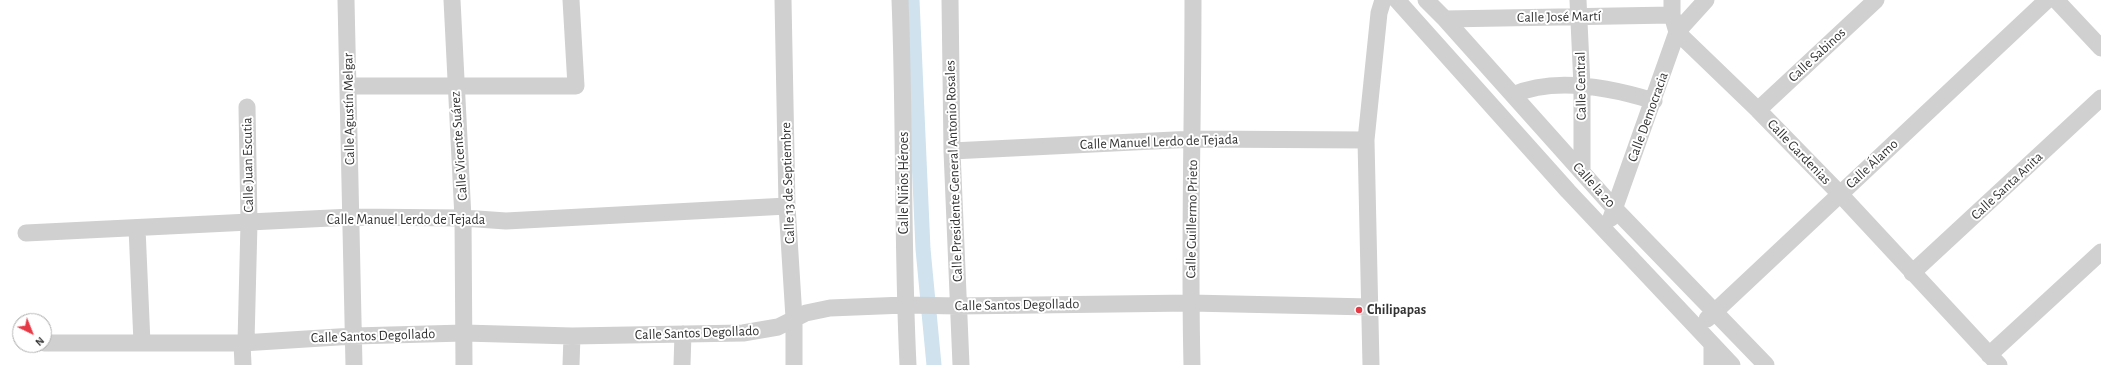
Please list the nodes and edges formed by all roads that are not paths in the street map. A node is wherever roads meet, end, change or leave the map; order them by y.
1 (346, 0) edge
2 (452, 0) edge
3 (571, 0) edge
4 (783, 0) edge
5 (900, 0) edge
6 (950, 0) edge
7 (1193, 0) edge
8 (1383, 0) edge
9 (1397, 0) edge
10 (1426, 0) edge
11 (1706, 0) edge
12 (1876, 0) edge
13 (2047, 0) edge
14 (2056, 0) edge
15 (1672, 7) edge
16 (1579, 8) edge
17 (1446, 19) junction
18 (1678, 32) junction
19 (2101, 48) edge
20 (348, 86) junction
21 (455, 86) junction
22 (1582, 86) junction
23 (1513, 95) junction
24 (2101, 98) edge
25 (1654, 101) junction
26 (247, 107) dead end
27 (1758, 110) junction
28 (1194, 139) junction
29 (1366, 140) junction
30 (952, 151) junction
31 (1582, 172) junction
32 (1840, 194) junction
33 (787, 206) junction
34 (1614, 208) junction
35 (351, 217) junction
36 (463, 218) junction
37 (249, 223) junction
38 (137, 228) junction
39 (1607, 232) junction
40 (26, 233) dead end
41 (2101, 252) edge
42 (1912, 273) junction
43 (1191, 303) junction
44 (911, 305) junction
45 (954, 306) junction
46 (1370, 306) junction
47 (1715, 312) junction
48 (794, 318) junction
49 (1697, 328) junction
50 (464, 333) junction
51 (683, 334) junction
52 (354, 336) junction
53 (572, 336) junction
54 (52, 343) edge
55 (142, 343) junction
56 (244, 343) junction
57 (1712, 344) junction
58 (1994, 360) edge
59 (243, 365) edge
60 (354, 365) edge
61 (464, 365) edge
62 (571, 365) edge
63 (682, 365) edge
64 (794, 365) edge
65 (908, 365) edge
66 (961, 365) edge
67 (1192, 365) edge
68 (1371, 365) edge
69 (1712, 365) edge
70 (1732, 365) edge
71 (1766, 365) edge

1 - 20 street, Calle Agustín Melgar
2 - 21 street, Calle Vicente Suárez
3 - 21 street
4 - 33 street, Calle 13 de Septiembre
5 - 44 street, Calle Niños Héroes
6 - 30 street, Calle Presidente General Antonio Rosales
7 - 28 street, Calle Guillermo Prieto
8 - 29 street
9 - 39 street, Calle la 20
10 - 17 street, Calle la 20
11 - 18 street
12 - 27 street, Calle Sabinos
13 - 32 street, Calle Álamo
14 - 19 street
15 - 16 street, Calle José Martí
15 - 18 street
16 - 17 street, Calle José Martí
16 - 22 street, Calle Central
17 - 23 street, Calle la 20
18 - 25 street, Calle Democracia
18 - 27 street, Calle Gardenias
20 - 21 street
20 - 35 street, Calle Agustín Melgar
21 - 36 street, Calle Vicente Suárez
22 - 23 street
22 - 25 street
22 - 31 street, Calle Central
23 - 31 street, Calle la 20
24 - 42 street, Calle Santa Anita
25 - 34 street, Calle Democracia
26 - 37 street, Calle Juan Escutia
27 - 32 street, Calle Gardenias
28 - 29 street, Calle Manuel Lerdo de Tejada
28 - 30 street, Calle Manuel Lerdo de Tejada
28 - 43 street, Calle Guillermo Prieto
29 - 46 street
30 - 45 street, Calle Presidente General Antonio Rosales
31 - 34 street, Calle la 20
32 - 42 street, Calle Gardenias
32 - 47 street, Calle Álamo
33 - 36 street, Calle Manuel Lerdo de Tejada
33 - 48 street, Calle 13 de Septiembre
34 - 39 street, Calle Democracia
34 - 47 street, Calle la 20
35 - 36 street, Calle Manuel Lerdo de Tejada
35 - 37 street, Calle Manuel Lerdo de Tejada
35 - 52 street, Calle Agustín Melgar
36 - 50 street, Calle Vicente Suárez
37 - 38 street, Calle Manuel Lerdo de Tejada
37 - 56 street, Calle Juan Escutia
38 - 40 street, Calle Manuel Lerdo de Tejada
38 - 55 street
39 - 49 street, Calle la 20
41 - 58 street
42 - 58 street, Calle Gardenias
43 - 45 street, Calle Santos Degollado
43 - 46 street, Calle Santos Degollado
43 - 67 street, Calle Guillermo Prieto
44 - 45 street, Calle Santos Degollado
44 - 48 street, Calle Santos Degollado
44 - 65 street, Calle Niños Héroes
45 - 66 street, Calle Presidente General Antonio Rosales
46 - 68 street
47 - 49 street, Calle Álamo
47 - 71 street, Calle la 20
48 - 51 street, Calle Santos Degollado
48 - 64 street, Calle 13 de Septiembre
49 - 57 street, Calle la 20
50 - 52 street, Calle Santos Degollado
50 - 53 street, Calle Santos Degollado
50 - 61 street, Calle Vicente Suárez
51 - 53 street, Calle Santos Degollado
51 - 63 street
52 - 56 street, Calle Santos Degollado
52 - 60 street
53 - 62 street
54 - 55 street, Calle Santos Degollado
55 - 56 street, Calle Santos Degollado
56 - 59 street
57 - 69 street
57 - 70 street, Calle la 20

